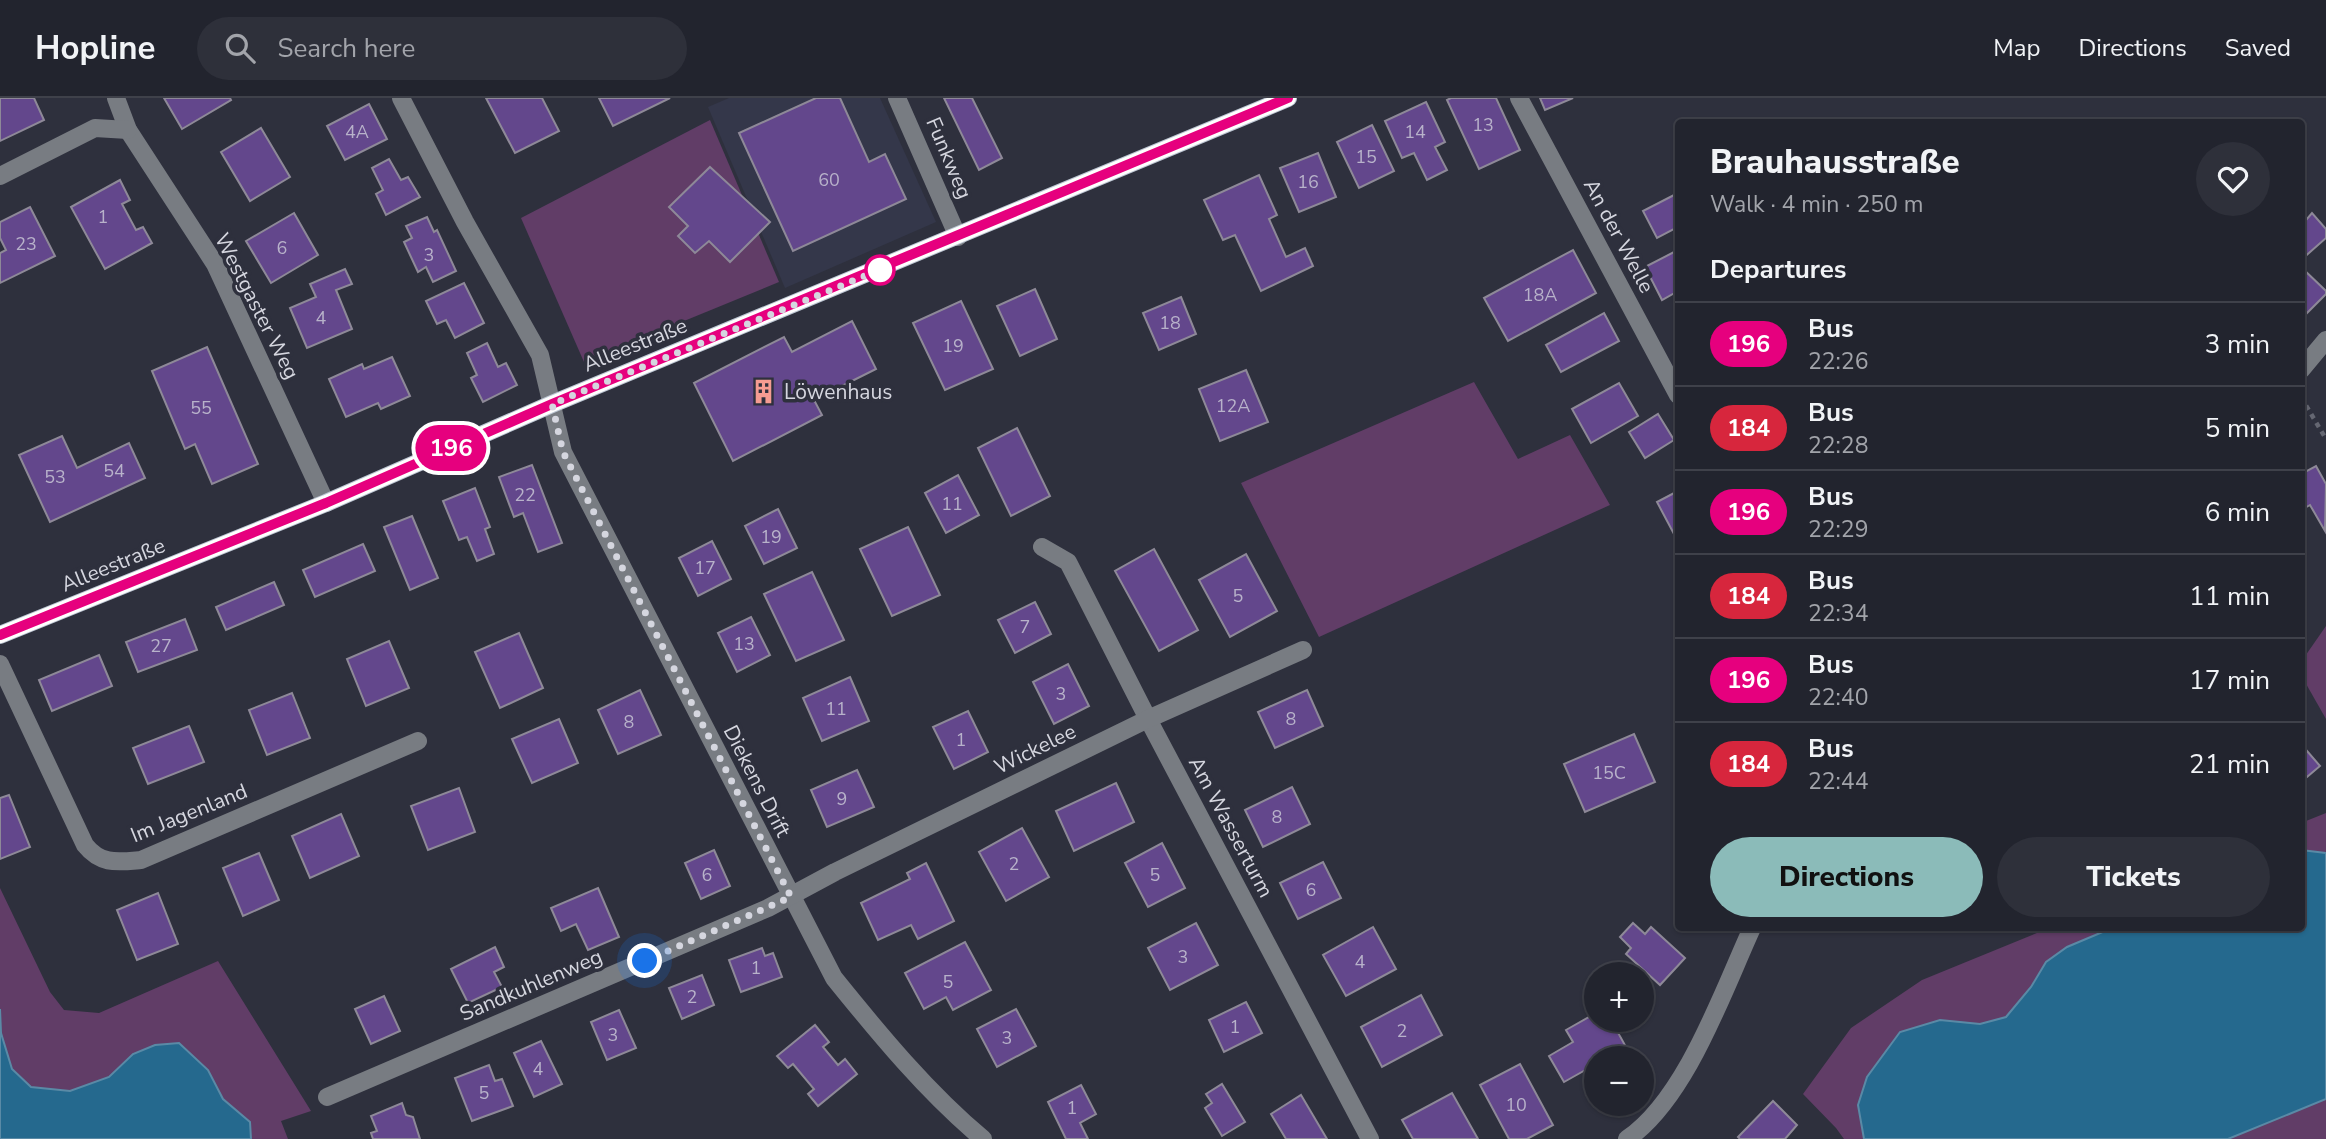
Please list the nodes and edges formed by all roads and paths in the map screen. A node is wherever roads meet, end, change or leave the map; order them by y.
1 (116, 98) edge
2 (401, 98) edge
3 (898, 98) edge
4 (1288, 98) edge
5 (1519, 98) edge
6 (128, 130) junction
7 (0, 176) edge
8 (958, 237) junction
9 (2326, 340) edge
10 (2305, 365) edge
11 (1675, 389) edge
12 (552, 404) junction
13 (2305, 404) edge
14 (2326, 439) edge
15 (326, 503) junction
16 (1042, 547) dead end
17 (0, 635) edge
18 (1303, 650) dead end
19 (0, 664) edge
20 (1148, 719) junction
21 (418, 741) dead end
22 (791, 897) junction
23 (1751, 931) edge
24 (327, 1097) dead end
25 (1635, 1137) edge
26 (984, 1139) edge
27 (1370, 1139) edge

1 - 6 street, Westgaster Weg
2 - 12 street, Diekens Drift
3 - 8 street, Funkweg
4 - 8 main road, Alleestraße
5 - 11 street, An der Welle
6 - 7 street
6 - 15 street, Westgaster Weg
8 - 12 main road, Alleestraße
9 - 10 street
12 - 15 main road, Alleestraße
12 - 22 street, Diekens Drift
13 - 14 path
15 - 17 main road, Alleestraße
16 - 20 street, Am Wasserturm
18 - 20 street, Wickelee
19 - 21 street, Im Jagenland
20 - 22 street, Wickelee
20 - 27 street, Am Wasserturm
22 - 24 street, Sandkuhlenweg
22 - 26 street, Diekens Drift
23 - 25 street

